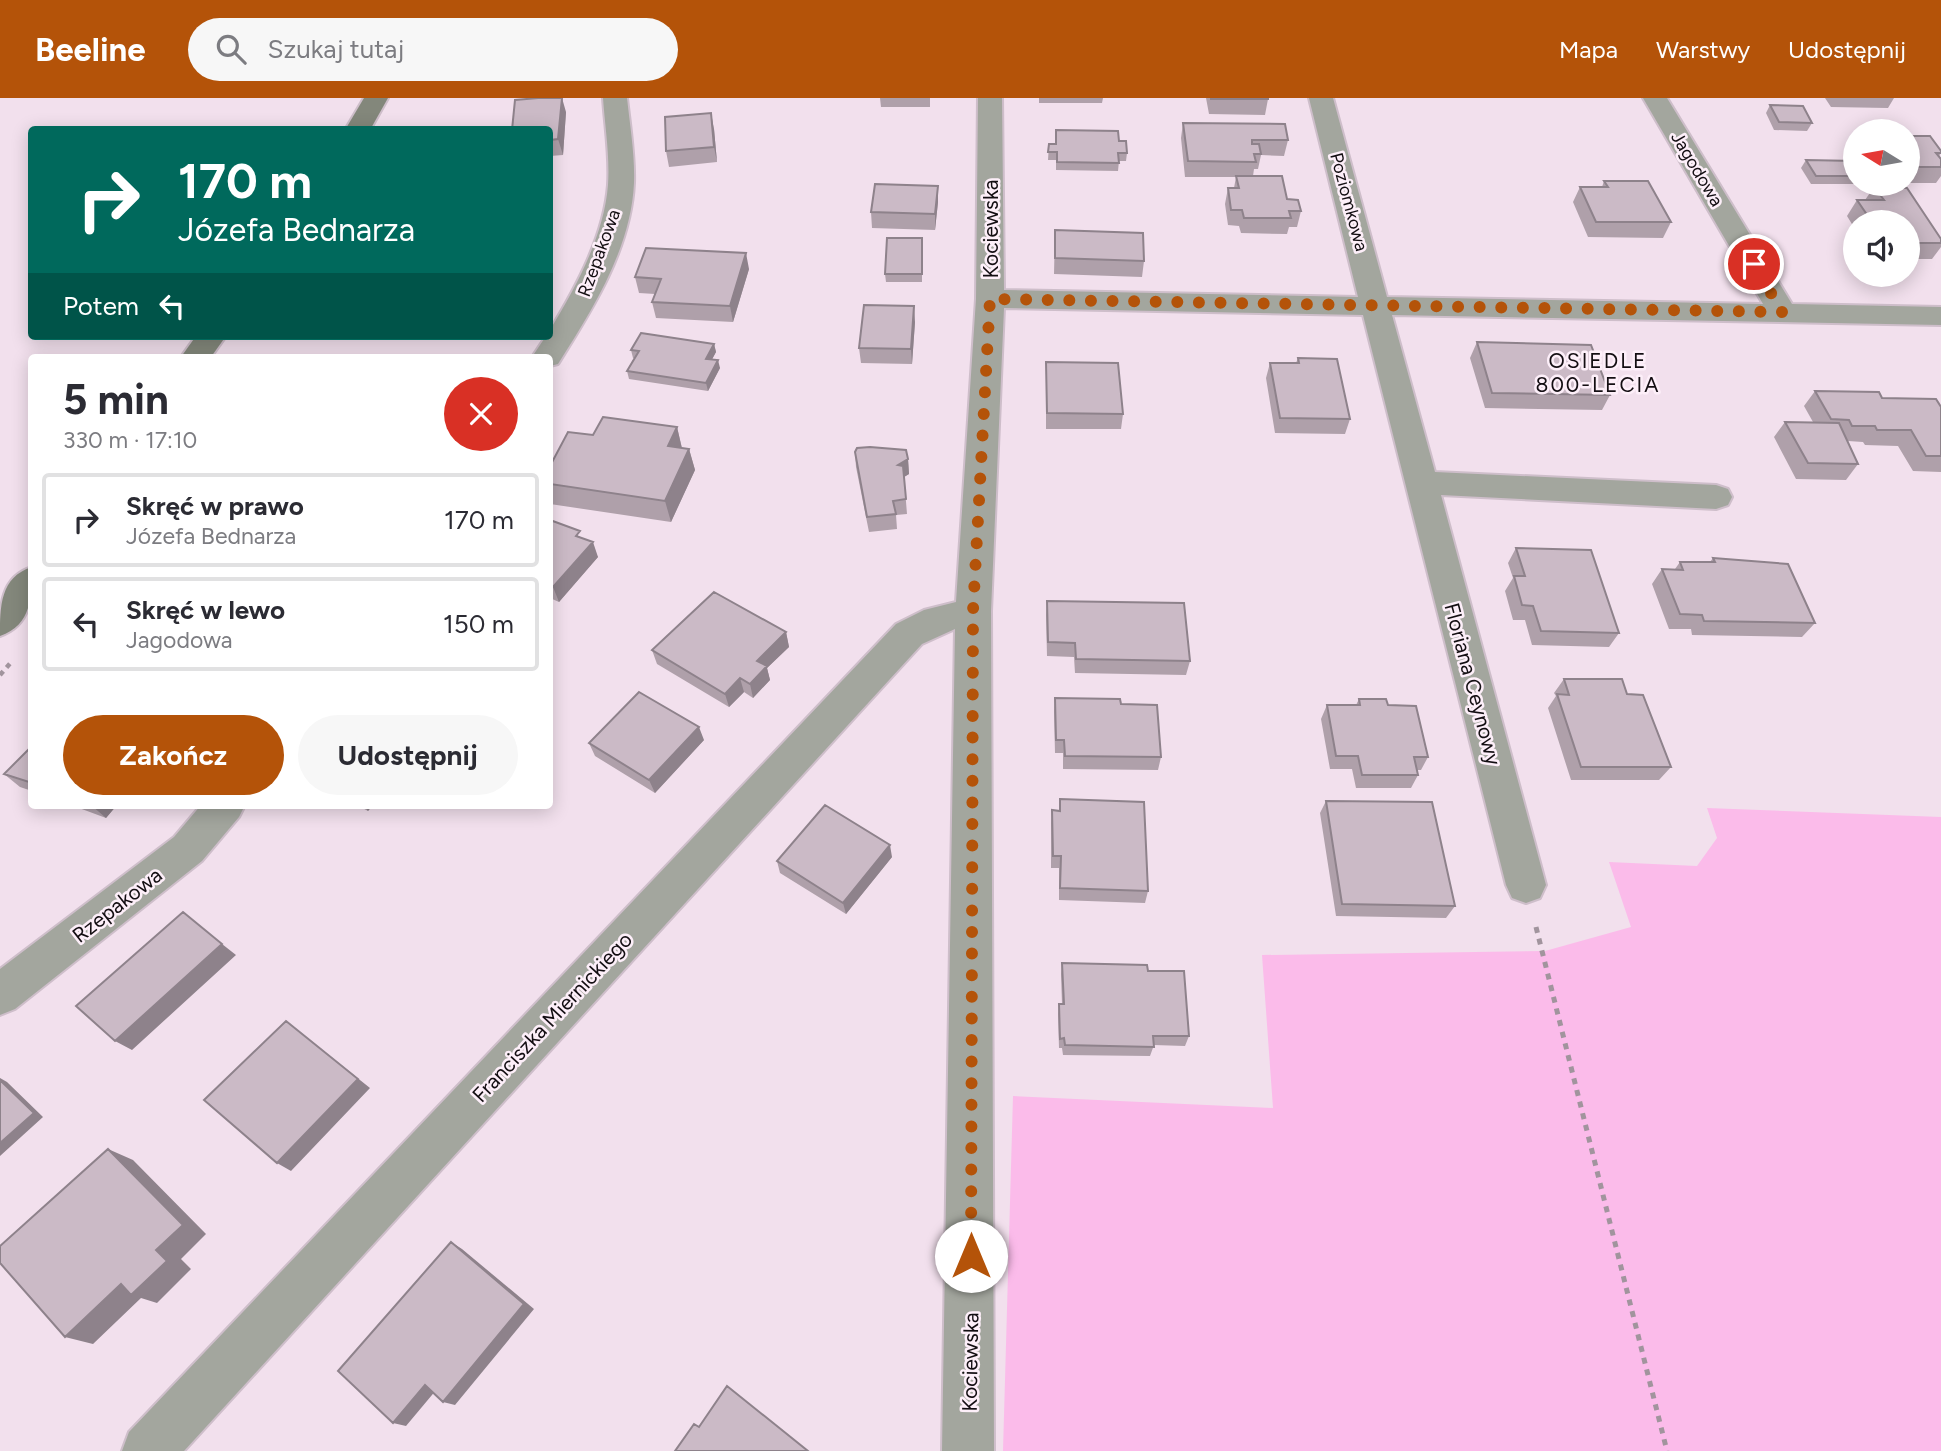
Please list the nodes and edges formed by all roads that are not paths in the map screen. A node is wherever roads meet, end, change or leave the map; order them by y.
1 (376, 98) edge
2 (615, 98) edge
3 (990, 98) edge
4 (1321, 98) edge
5 (1655, 98) edge
6 (359, 126) edge
7 (990, 299) junction
8 (1376, 305) junction
9 (1782, 312) junction
10 (1941, 316) edge
11 (209, 340) edge
12 (198, 354) edge
13 (549, 354) edge
14 (1420, 482) junction
15 (1716, 497) dead end
16 (28, 585) edge
17 (973, 611) junction
18 (0, 622) edge
19 (222, 809) edge
20 (1526, 885) road end
21 (0, 995) edge
22 (148, 1451) edge
23 (968, 1451) edge

1 - 6 main road
2 - 13 street, Rzepakowa
3 - 7 street, Kociewska
4 - 8 street, Poziomkowa
5 - 9 street, Jagodowa
7 - 8 street
7 - 17 street, Kociewska
8 - 9 street
8 - 14 street, Floriana Ceynowy
9 - 10 street
11 - 12 main road
14 - 15 street
14 - 20 street, Floriana Ceynowy
16 - 18 main road
17 - 22 street, Franciszka Miernickiego
17 - 23 street, Kociewska
19 - 21 street, Rzepakowa

